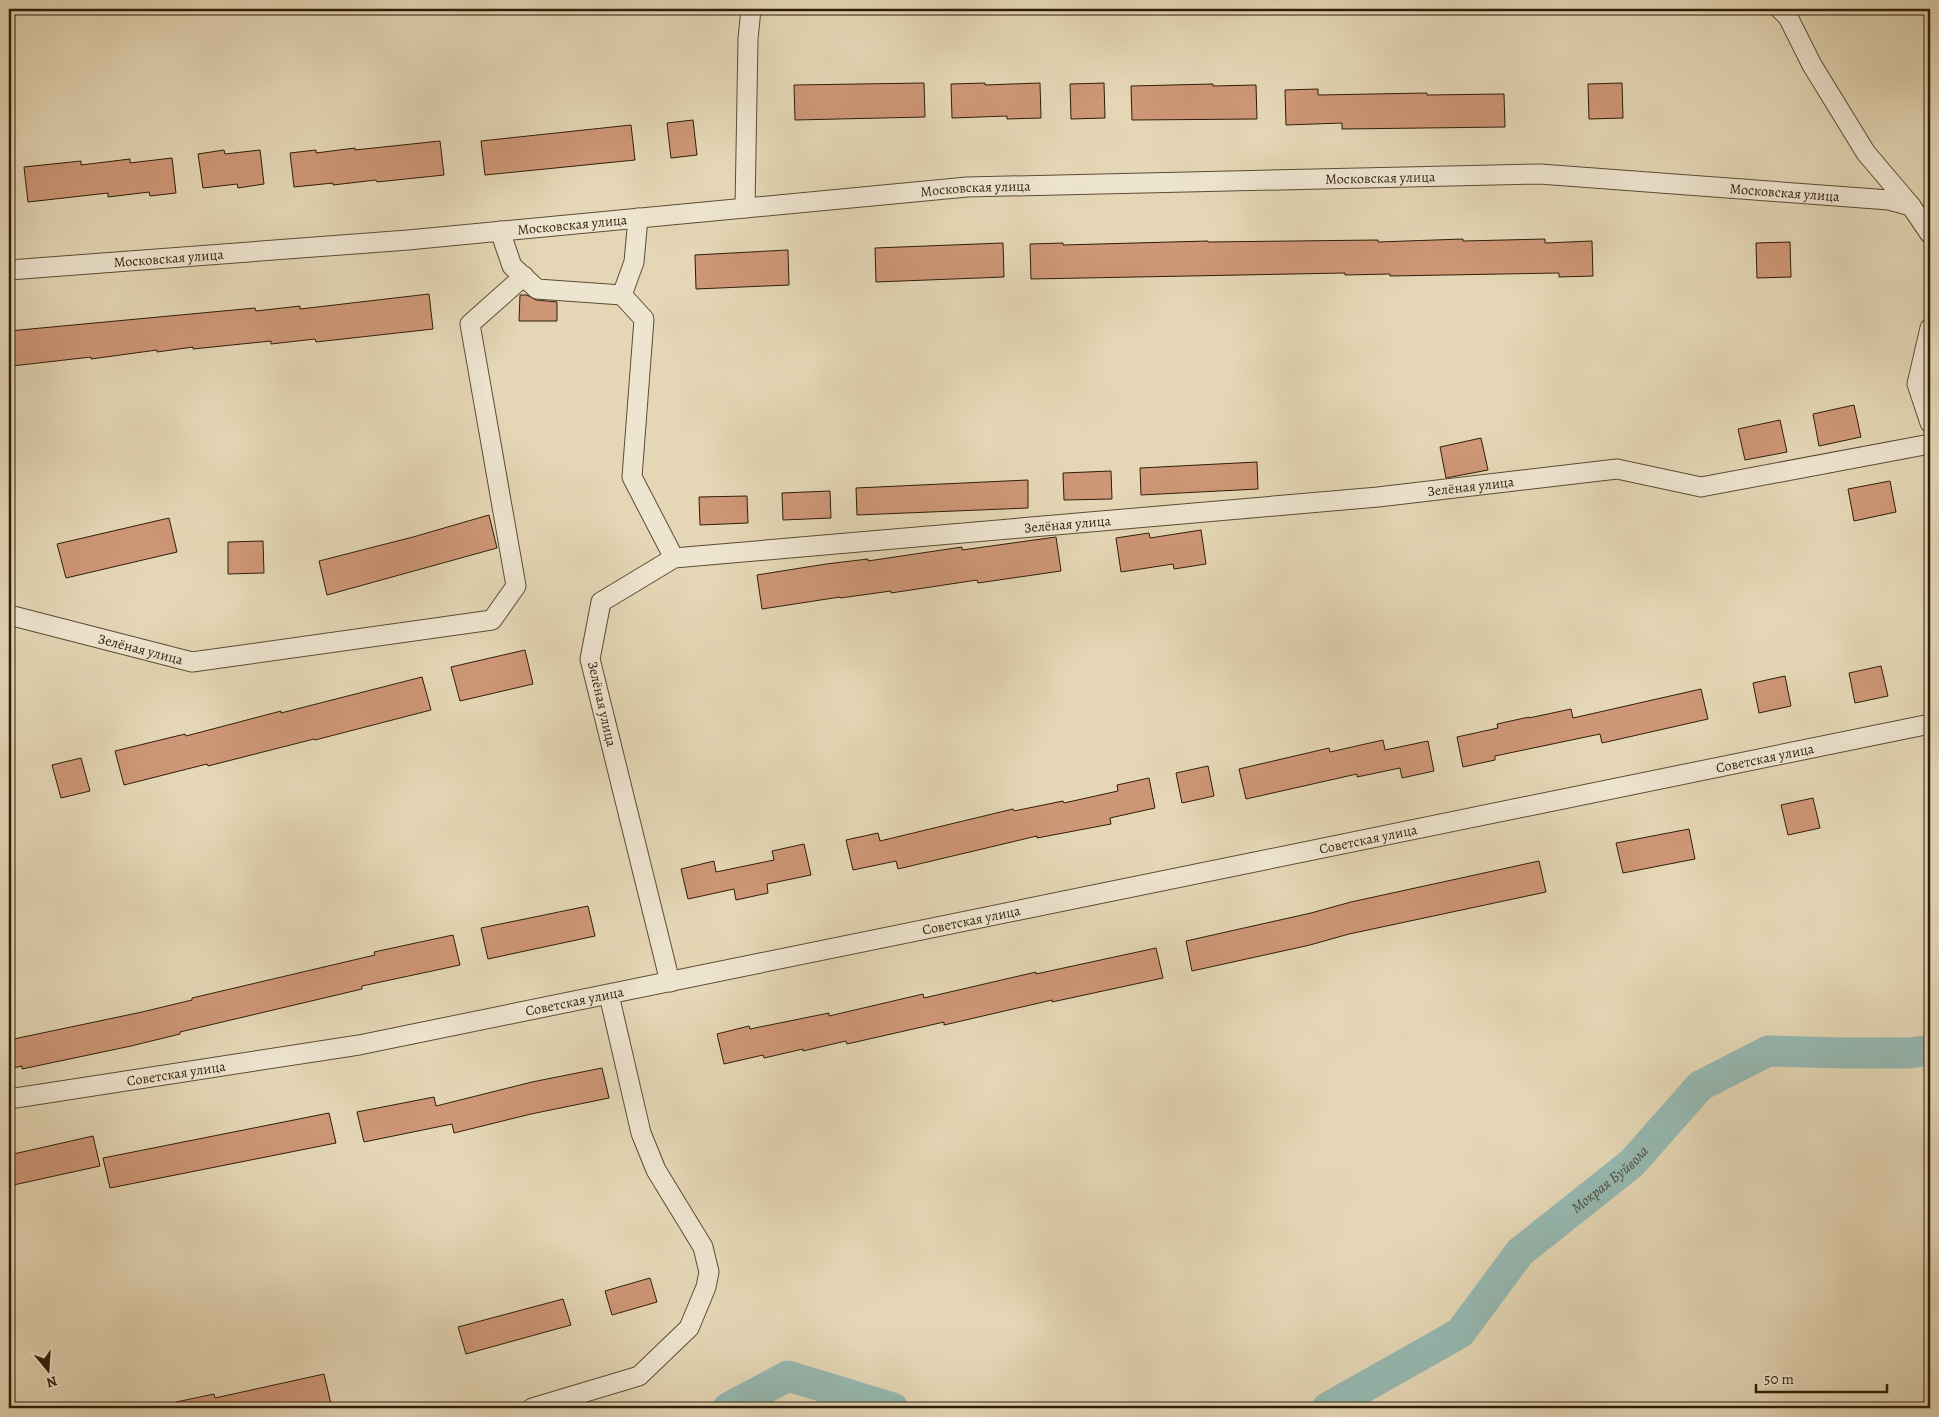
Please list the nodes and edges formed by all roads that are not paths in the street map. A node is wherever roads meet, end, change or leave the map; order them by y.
1 (751, 9) edge
2 (1780, 9) edge
3 (1911, 206) junction
4 (745, 208) junction
5 (638, 218) junction
6 (500, 231) junction
7 (1930, 234) edge
8 (9, 270) edge
9 (524, 276) junction
10 (622, 295) junction
11 (1930, 328) edge
12 (1930, 423) edge
13 (1930, 444) edge
14 (674, 558) junction
15 (9, 615) edge
16 (1930, 724) edge
17 (670, 982) junction
18 (609, 994) junction
19 (9, 1098) edge
20 (532, 1408) edge

1 - 4 street
2 - 3 street
3 - 4 street, Московская улица
3 - 7 street
4 - 5 street, Московская улица
5 - 6 street, Московская улица
5 - 10 street
6 - 8 street, Московская улица
6 - 9 street
9 - 10 street
9 - 15 street, Зелёная улица
10 - 14 street
11 - 12 street
13 - 14 street, Зелёная улица
14 - 17 street, Зелёная улица
16 - 17 street, Советская улица
17 - 18 street, Советская улица
18 - 19 street, Советская улица
18 - 20 street

